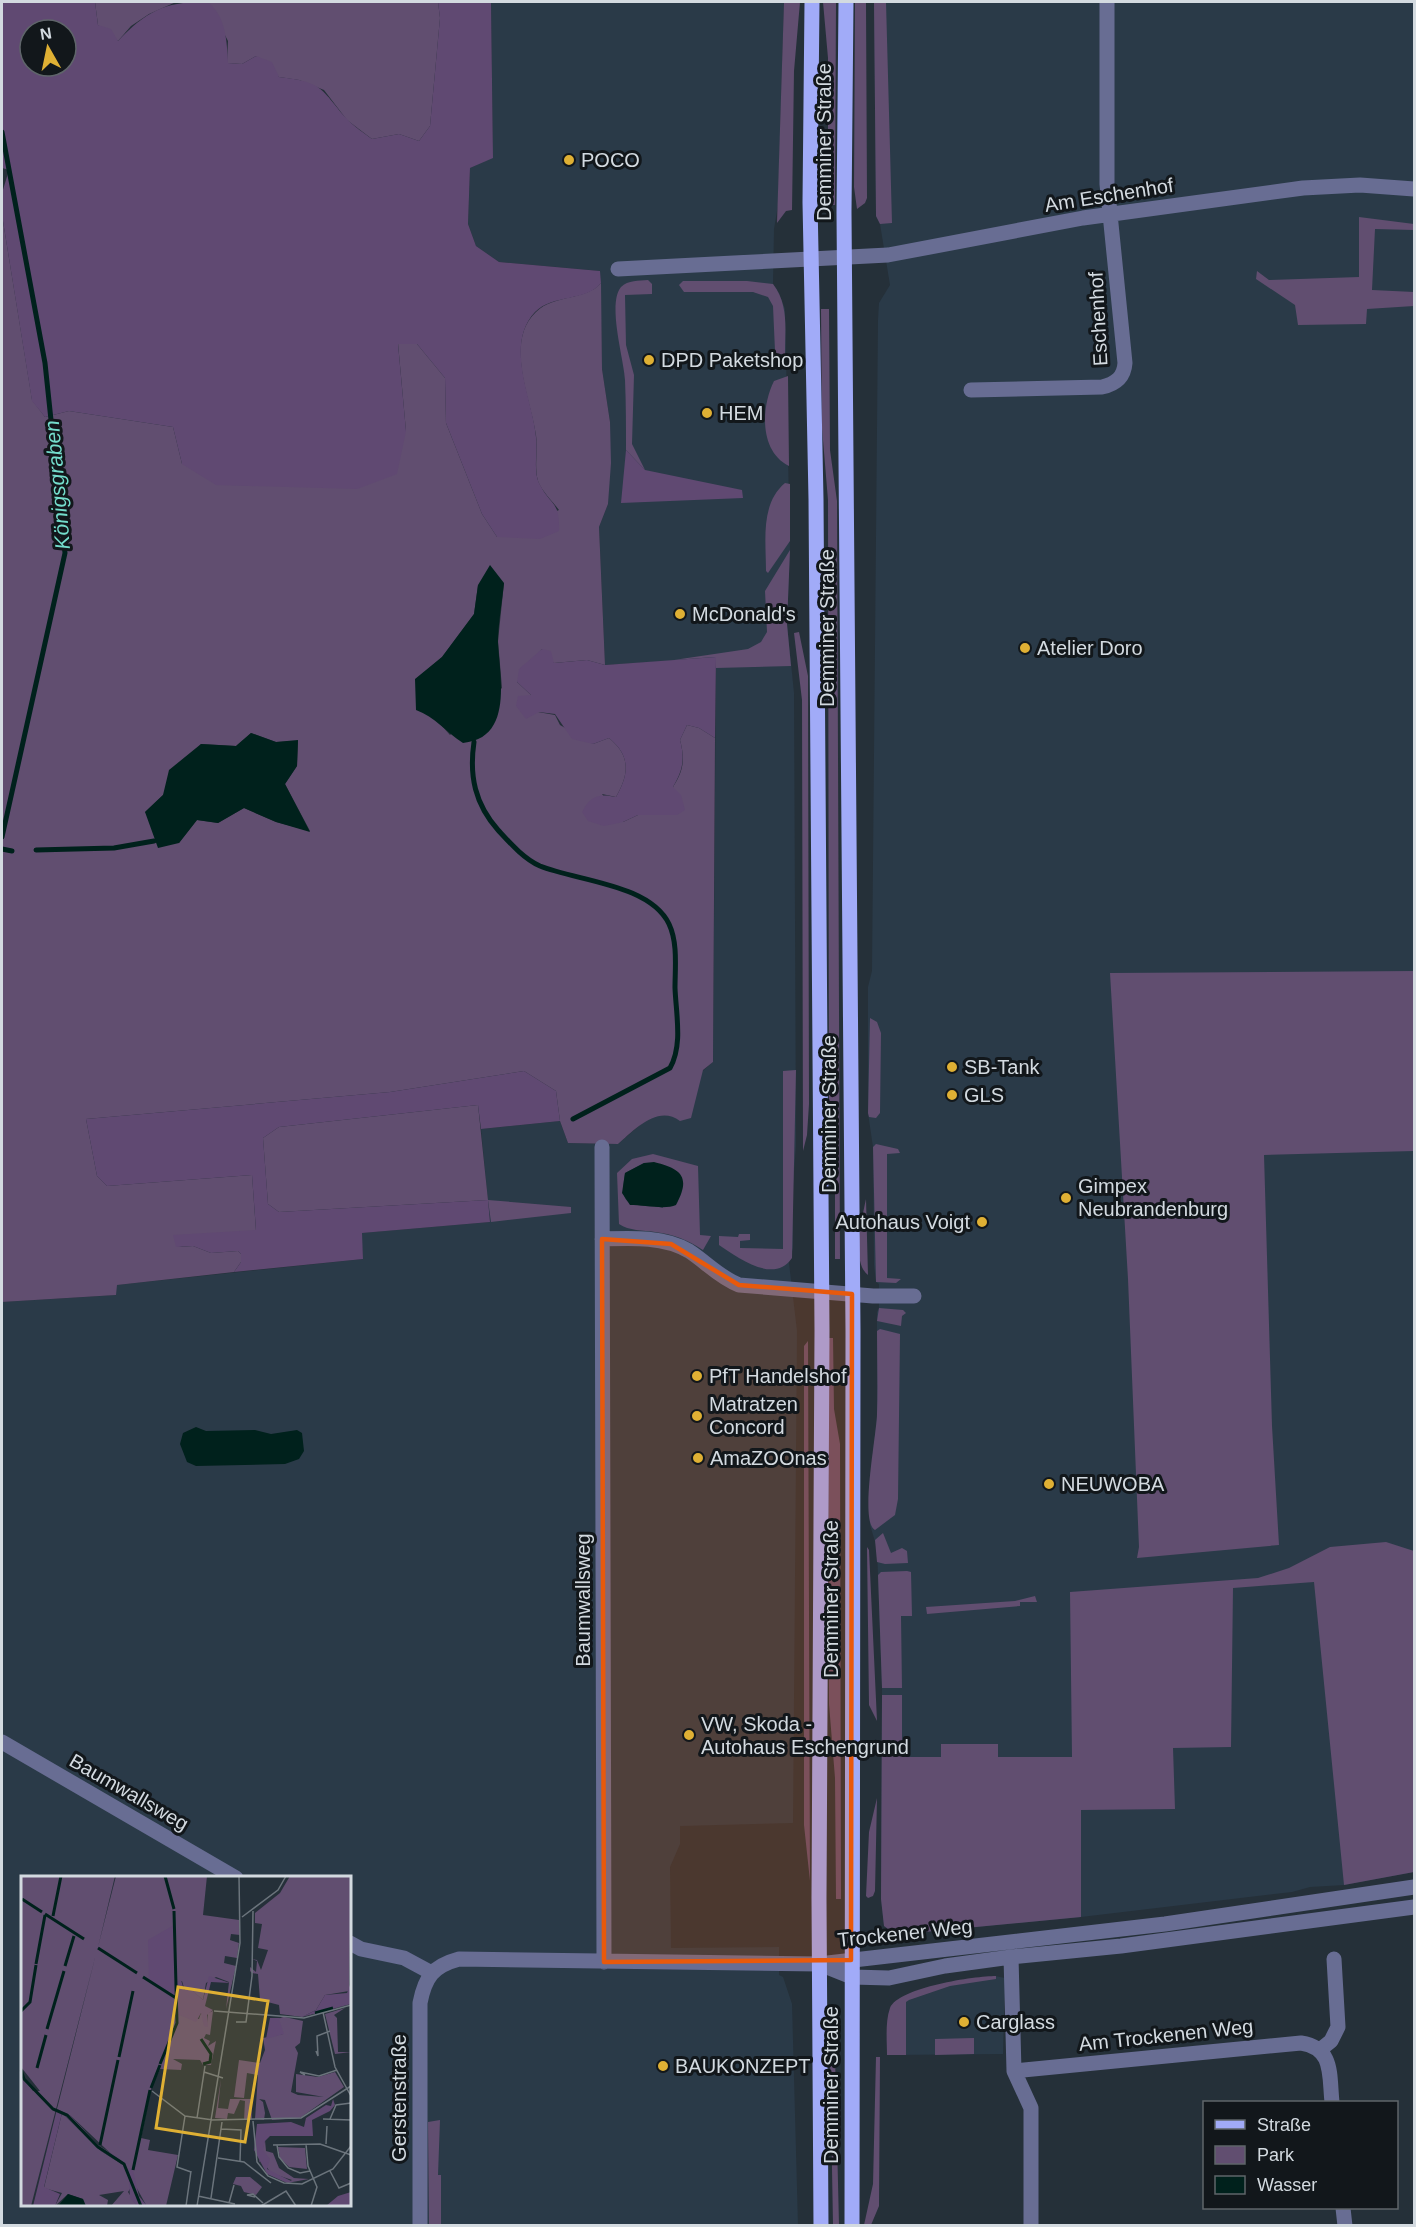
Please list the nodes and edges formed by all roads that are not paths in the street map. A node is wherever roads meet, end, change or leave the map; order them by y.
1 (812, 2) edge
2 (846, 2) edge
3 (1107, 2) edge
4 (1414, 189) edge
5 (1111, 215) junction
6 (845, 257) junction
7 (811, 259) junction
8 (618, 269) dead end
9 (971, 390) dead end
10 (602, 1147) dead end
11 (602, 1239) junction
12 (822, 1291) junction
13 (852, 1294) junction
14 (914, 1296) dead end
15 (2, 1742) edge
16 (233, 1876) edge
17 (1414, 1887) edge
18 (1414, 1907) edge
19 (351, 1943) edge
20 (1011, 1957) junction
21 (1334, 1959) dead end
22 (852, 1960) junction
23 (604, 1962) junction
24 (819, 1964) junction
25 (430, 1972) junction
26 (852, 1977) junction
27 (1321, 2049) junction
28 (1014, 2071) junction
29 (1332, 2101) edge
30 (1343, 2209) edge
31 (420, 2226) edge
32 (821, 2226) edge
33 (852, 2226) edge
34 (1031, 2226) edge
35 (1345, 2226) edge

1 - 7 main road, Demminer Straße
2 - 6 main road, Demminer Straße
3 - 5 street, Eschenhof
4 - 5 street, Am Eschenhof
5 - 6 street, Am Eschenhof
5 - 9 street, Eschenhof
6 - 7 street, Am Eschenhof
6 - 13 main road, Demminer Straße
7 - 8 street
7 - 12 main road, Demminer Straße
10 - 11 street, Baumwallsweg
11 - 12 street
11 - 23 street, Baumwallsweg
12 - 13 street
12 - 24 main road, Demminer Straße
13 - 14 street
13 - 22 main road, Demminer Straße
15 - 16 street, Baumwallsweg
17 - 22 street, Trockener Weg
18 - 20 street, Trockener Weg
19 - 25 street
20 - 26 street, Trockener Weg
20 - 28 street
21 - 27 street
22 - 24 street, Trockener Weg
22 - 26 main road, Demminer Straße
23 - 24 street
23 - 25 street
24 - 26 street, Trockener Weg
24 - 32 main road, Demminer Straße
25 - 31 street, Gerstenstraße
26 - 33 main road, Demminer Straße
27 - 28 street, Am Trockenen Weg
27 - 29 street
28 - 34 street
30 - 35 street

